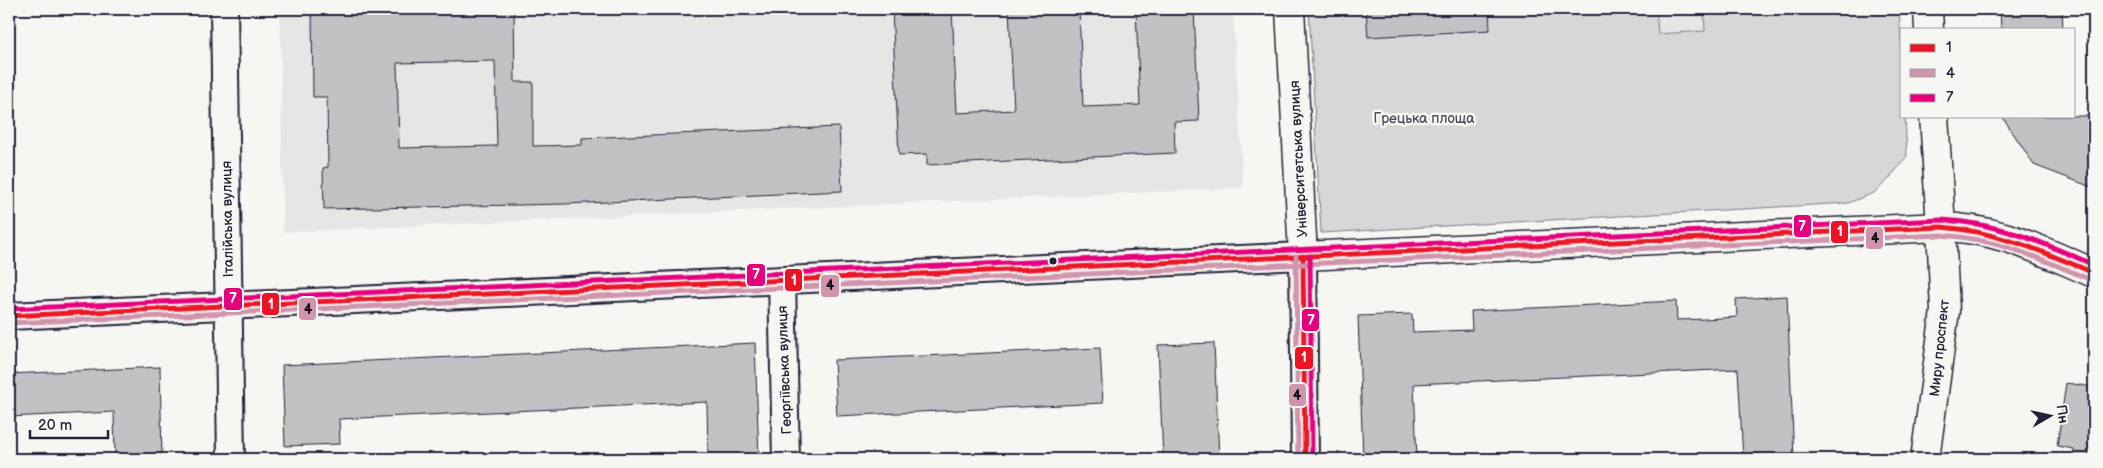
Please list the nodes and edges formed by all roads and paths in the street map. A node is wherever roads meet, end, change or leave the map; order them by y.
1 (224, 9) edge
2 (1290, 9) edge
3 (1928, 9) edge
4 (1929, 28) edge
5 (1934, 118) edge
6 (1941, 227) junction
7 (1303, 256) junction
8 (2094, 274) edge
9 (782, 280) junction
10 (229, 306) junction
11 (9, 316) edge
12 (231, 459) edge
13 (786, 459) edge
14 (1305, 459) edge
15 (1925, 459) edge

1 - 10 street, Італійська вулиця
2 - 7 main road, Університетська вулиця
3 - 4 main road
5 - 6 main road, Миру проспект
6 - 7 main road
6 - 8 main road
6 - 15 main road, Миру проспект
7 - 9 street
7 - 14 street, Університетська вулиця
9 - 10 street
9 - 13 street, Георгіївська вулиця
10 - 11 street
10 - 12 street, Італійська вулиця

